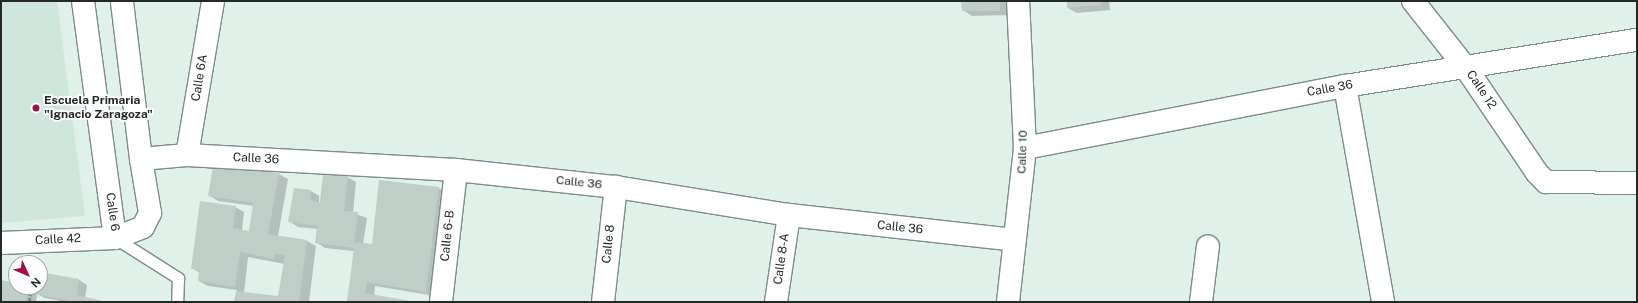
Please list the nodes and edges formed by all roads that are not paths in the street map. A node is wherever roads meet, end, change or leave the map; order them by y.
1 (83, 1) edge
2 (122, 1) edge
3 (213, 1) edge
4 (1018, 1) edge
5 (1413, 1) edge
6 (1637, 40) edge
7 (1466, 68) junction
8 (1345, 86) junction
9 (1025, 148) junction
10 (187, 155) junction
11 (141, 159) junction
12 (456, 170) junction
13 (1637, 184) edge
14 (616, 187) junction
15 (789, 215) junction
16 (115, 238) junction
17 (1015, 240) junction
18 (1, 243) edge
19 (1208, 246) dead end
20 (177, 302) edge
21 (441, 302) edge
22 (603, 302) edge
23 (776, 302) edge
24 (1008, 302) edge
25 (1201, 302) edge
26 (1383, 302) edge

1 - 16 street, Calle 6
2 - 11 street, Calle 6
3 - 10 street, Calle 6A
4 - 9 street, Calle 10
5 - 7 street, Calle 12
6 - 7 street, Calle 36
7 - 8 street, Calle 36
7 - 13 street, Calle 12
8 - 9 street, Calle 36
8 - 26 street
9 - 17 street, Calle 10
10 - 11 street, Calle 36
10 - 12 street, Calle 36
11 - 16 street, Calle 6
12 - 14 street, Calle 36
12 - 21 street, Calle 6-B
14 - 15 street, Calle 36
14 - 22 street, Calle 8
15 - 17 street, Calle 36
15 - 23 street, Calle 8-A
16 - 18 street, Calle 42
16 - 20 lane
17 - 24 street, Calle 10
19 - 25 street

